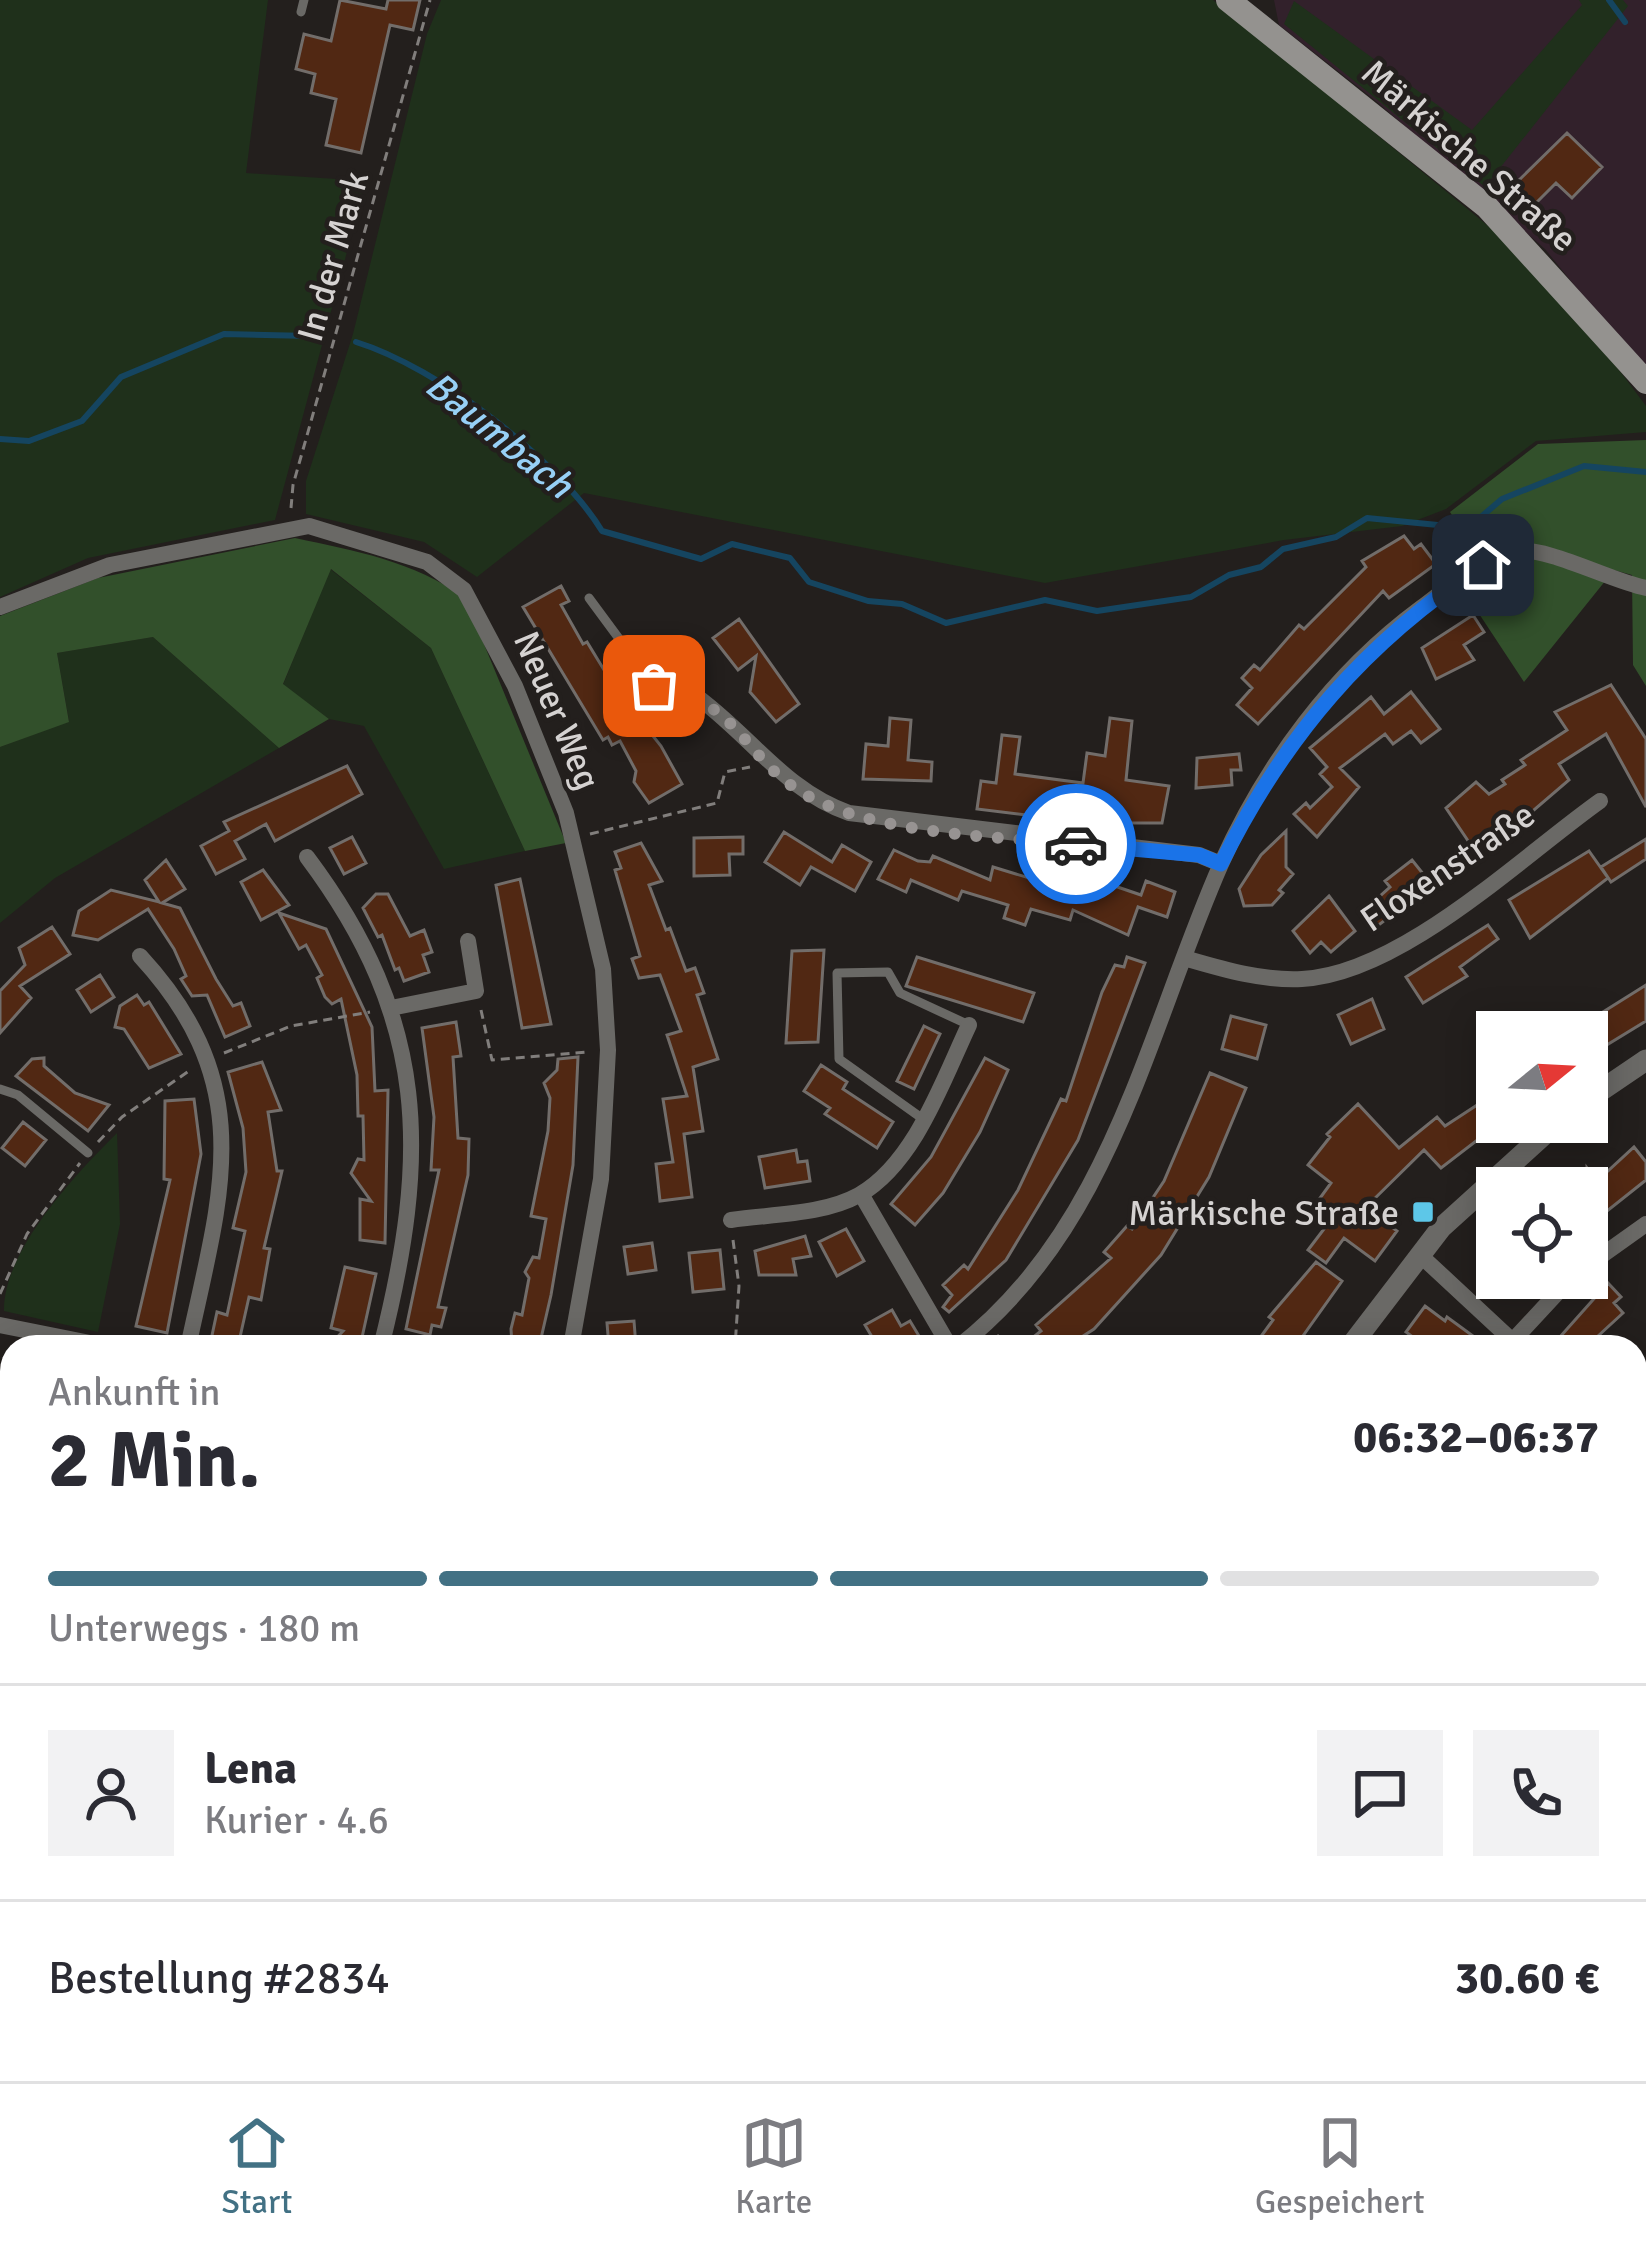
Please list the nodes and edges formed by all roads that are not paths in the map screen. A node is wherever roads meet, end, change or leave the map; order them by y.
1 (1238, 3) edge
2 (1646, 382) edge
3 (1646, 588) edge
4 (589, 598) dead end
5 (0, 607) edge
6 (692, 693) joint
7 (1600, 801) dead end
8 (308, 857) dead end
9 (1221, 864) junction
10 (468, 941) dead end
11 (140, 956) dead end
12 (1184, 958) junction
13 (391, 1008) junction
14 (970, 1025) joint
15 (1646, 1060) edge
16 (1608, 1086) edge
17 (0, 1089) edge
18 (923, 1119) junction
19 (1533, 1143) edge
20 (88, 1153) road end
21 (862, 1194) junction
22 (731, 1220) road end
23 (1646, 1224) edge
24 (1608, 1251) edge
25 (1419, 1254) junction
26 (1552, 1299) edge
27 (0, 1325) edge
28 (46, 1335) edge
29 (190, 1335) edge
30 (384, 1335) edge
31 (573, 1335) edge
32 (947, 1335) edge
33 (969, 1335) edge
34 (1359, 1335) edge
35 (1504, 1335) edge
36 (1521, 1335) edge

1 - 2 main road, Märkische Straße
3 - 9 street
4 - 6 lane
5 - 31 street, Neuer Weg
6 - 9 street
7 - 12 street, Floxenstraße
8 - 13 street
9 - 12 street
10 - 13 street
11 - 29 street
12 - 33 street
13 - 30 street
14 - 18 street
14 - 18 lane
15 - 16 street
17 - 20 lane
18 - 21 street
19 - 25 street
21 - 22 street
21 - 32 street
23 - 24 street
25 - 34 street
25 - 35 street
26 - 36 street
27 - 28 street

